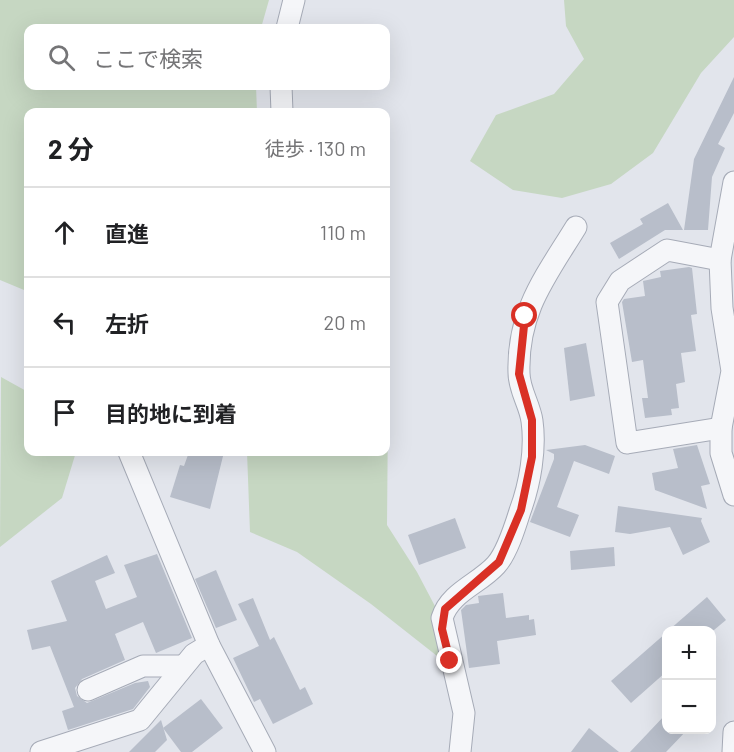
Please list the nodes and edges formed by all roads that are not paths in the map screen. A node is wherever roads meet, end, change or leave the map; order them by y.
1 (294, 0) edge
2 (288, 24) edge
3 (281, 90) edge
4 (282, 108) edge
5 (734, 182) edge
6 (576, 227) dead end
7 (720, 260) junction
8 (721, 428) junction
9 (131, 456) edge
10 (734, 495) edge
11 (209, 645) junction
12 (183, 666) junction
13 (88, 690) dead end
14 (734, 732) edge
15 (260, 749) edge
16 (41, 752) edge
17 (460, 752) edge
18 (733, 752) edge

1 - 2 street
3 - 4 street
5 - 7 street
6 - 17 street
7 - 8 street
7 - 8 street
8 - 10 street
9 - 11 street
11 - 12 street
11 - 15 street
12 - 13 street
12 - 16 street
14 - 18 street

